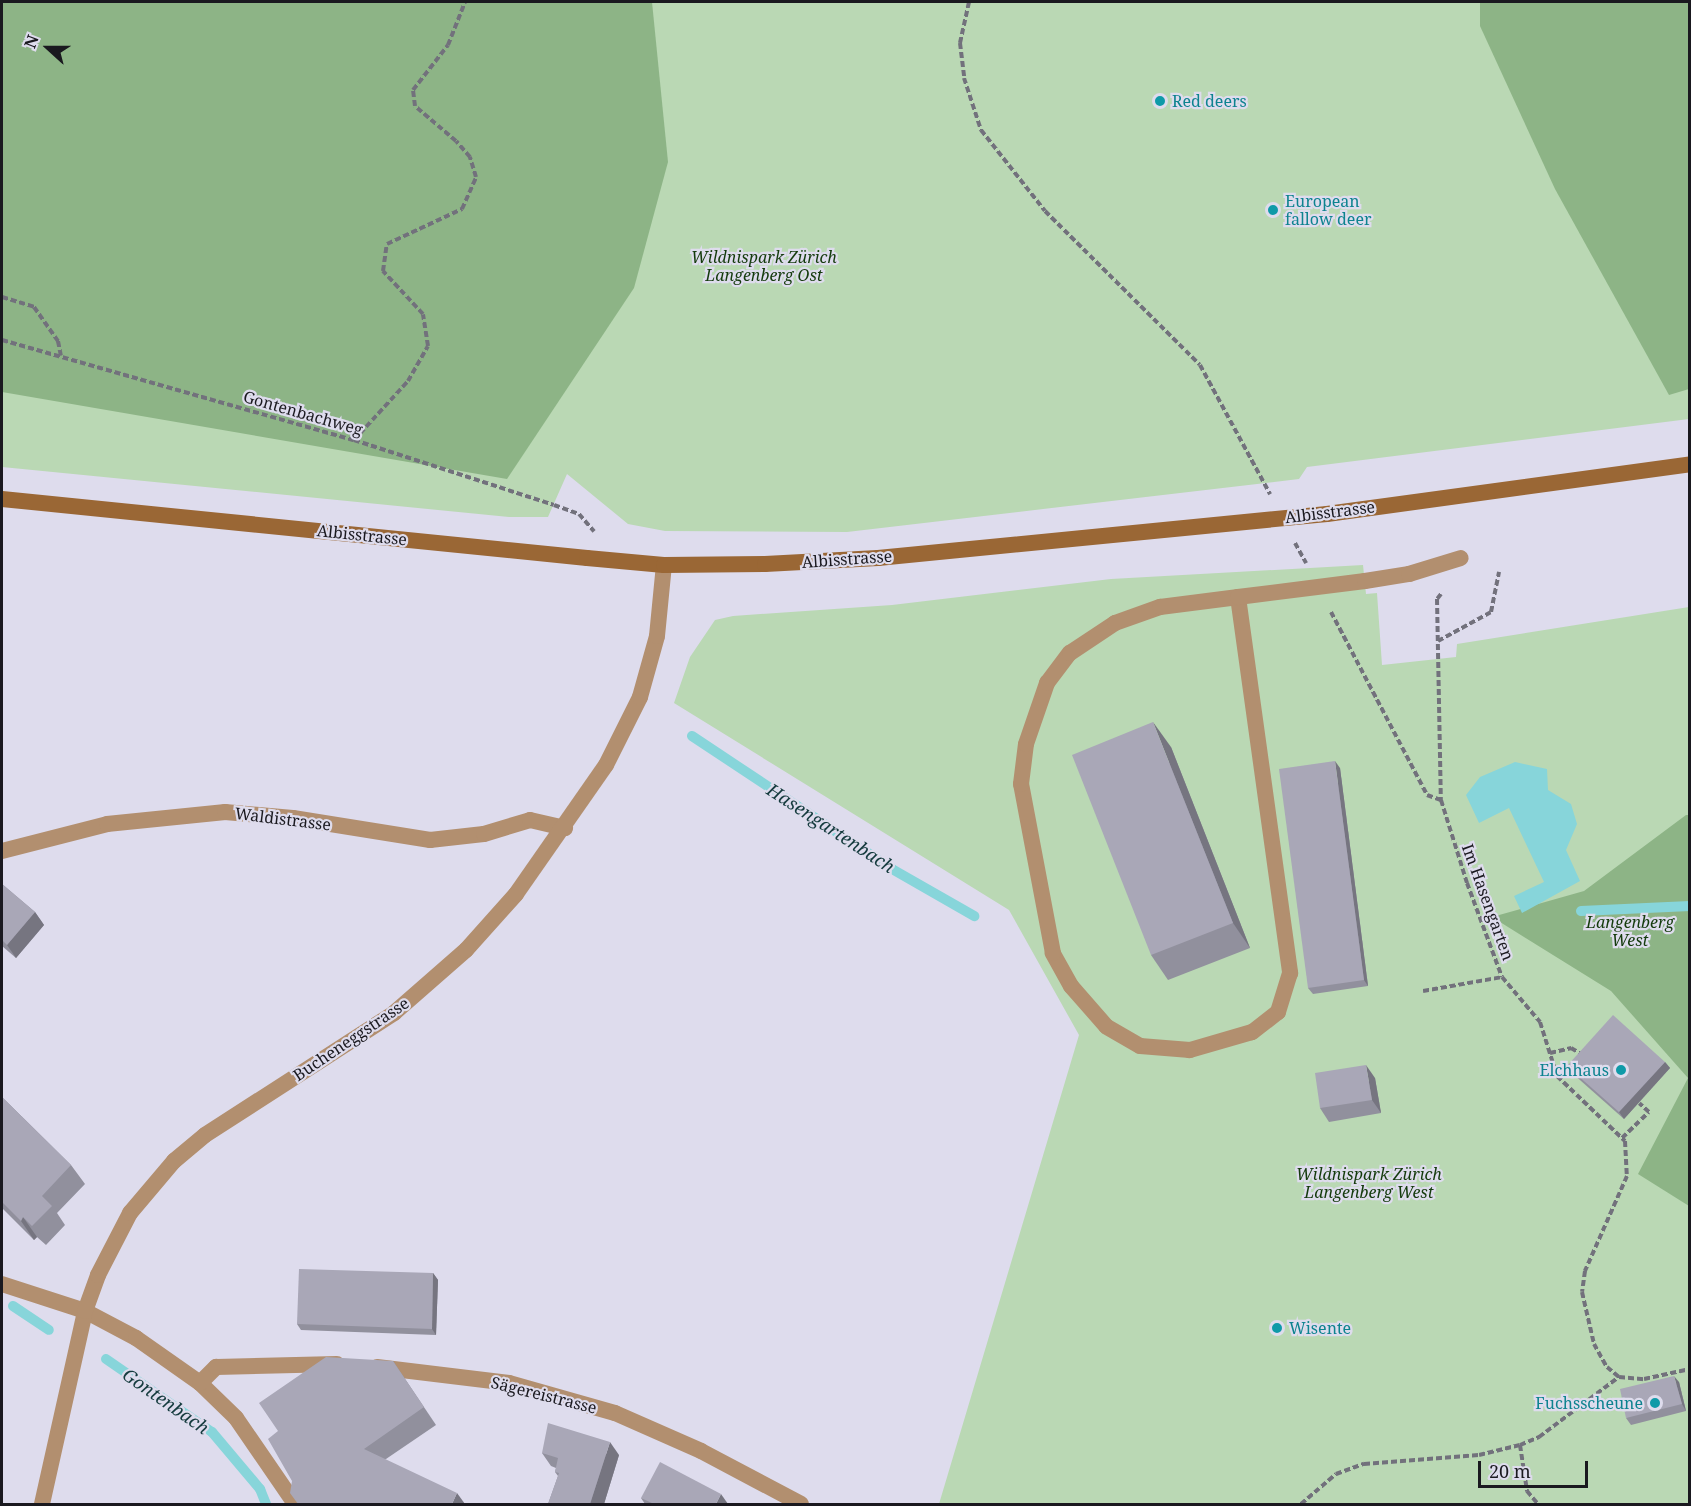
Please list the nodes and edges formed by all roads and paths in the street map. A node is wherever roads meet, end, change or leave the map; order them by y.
1 (465, 2) edge
2 (969, 2) edge
3 (2, 297) edge
4 (2, 340) edge
5 (61, 356) junction
6 (1211, 379) dead end
7 (354, 440) junction
8 (1689, 464) edge
9 (2, 499) edge
10 (590, 526) dead end
11 (1461, 558) joint
12 (664, 565) junction
13 (1499, 572) dead end
14 (1238, 597) junction
15 (1438, 641) junction
16 (1410, 765) dead end
17 (1441, 800) junction
18 (565, 828) junction
19 (2, 851) edge
20 (1502, 977) junction
21 (1423, 991) dead end
22 (1550, 1053) junction
23 (1587, 1056) edge
24 (1638, 1102) edge
25 (1622, 1138) junction
26 (2, 1284) edge
27 (85, 1311) junction
28 (1689, 1369) edge
29 (1619, 1377) junction
30 (200, 1383) junction
31 (1520, 1445) junction
32 (42, 1504) edge
33 (295, 1504) edge
34 (801, 1504) edge
35 (1301, 1504) edge
36 (1538, 1504) edge

1 - 7 path
2 - 6 path
3 - 5 path
4 - 5 path, Gontenbachweg
5 - 7 path, Gontenbachweg
7 - 10 path, Gontenbachweg
8 - 12 main road, Albisstrasse
9 - 12 main road, Albisstrasse
11 - 14 street
11 - 15 path, Im Hasengarten
12 - 18 street, Bucheneggstrasse
13 - 15 path
14 - 14 street
15 - 17 path, Im Hasengarten
16 - 17 path
17 - 20 path, Im Hasengarten
18 - 19 street, Waldistrasse
18 - 27 street, Bucheneggstrasse
20 - 21 path
20 - 22 path, Im Hasengarten
22 - 23 path
22 - 25 path, Im Hasengarten
24 - 25 path
25 - 29 path
26 - 27 street
27 - 30 street
27 - 32 street, Bucheneggstrasse
28 - 29 path
29 - 31 path
30 - 33 street
30 - 34 street, Sägereistrasse
31 - 35 path
31 - 36 path

